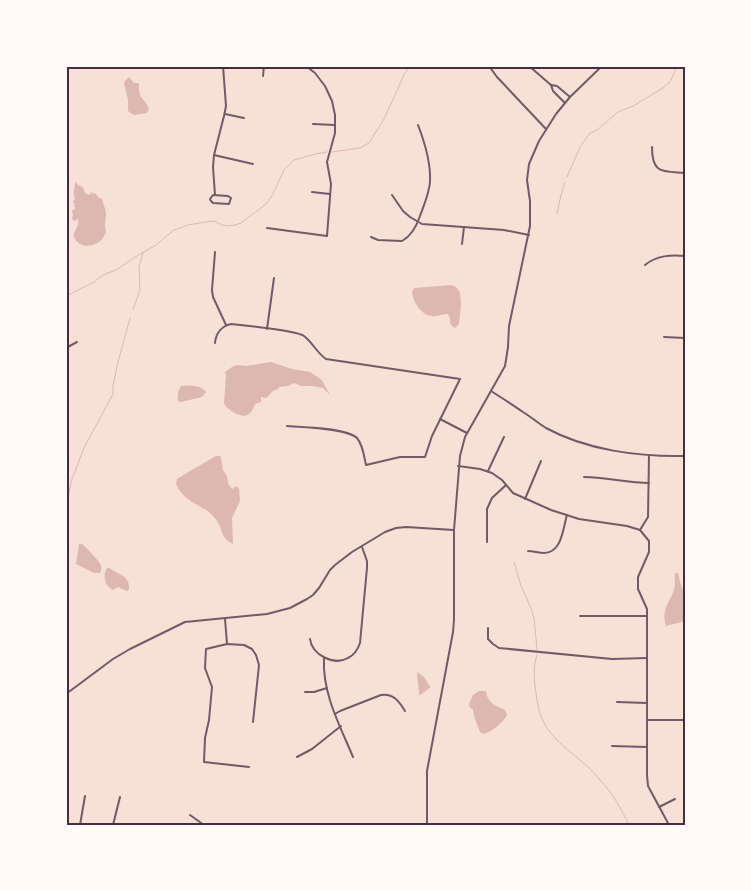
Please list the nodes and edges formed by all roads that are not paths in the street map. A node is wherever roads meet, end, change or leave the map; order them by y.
1 (223, 66) edge
2 (264, 66) edge
3 (306, 66) edge
4 (489, 66) edge
5 (529, 66) edge
6 (537, 66) edge
7 (602, 66) edge
8 (534, 70) junction
9 (263, 76) dead end
10 (551, 85) junction
11 (562, 91) junction
12 (558, 96) junction
13 (570, 97) junction
14 (565, 103) junction
15 (224, 114) junction
16 (244, 118) dead end
17 (312, 124) dead end
18 (335, 125) junction
19 (418, 125) dead end
20 (546, 129) junction
21 (652, 147) dead end
22 (214, 155) junction
23 (253, 164) dead end
24 (685, 172) edge
25 (312, 192) dead end
26 (330, 194) junction
27 (215, 195) junction
28 (392, 195) dead end
29 (418, 222) junction
30 (464, 227) junction
31 (267, 228) dead end
32 (529, 235) junction
33 (371, 237) dead end
34 (462, 244) dead end
35 (215, 252) dead end
36 (685, 256) edge
37 (645, 265) dead end
38 (274, 278) dead end
39 (226, 325) junction
40 (267, 329) junction
41 (664, 337) dead end
42 (685, 338) edge
43 (77, 342) dead end
44 (215, 343) dead end
45 (66, 348) edge
46 (491, 391) junction
47 (440, 419) junction
48 (287, 426) dead end
49 (468, 434) junction
50 (504, 437) dead end
51 (649, 455) junction
52 (685, 456) edge
53 (541, 461) dead end
54 (458, 466) junction
55 (488, 472) junction
56 (584, 477) dead end
57 (649, 483) junction
58 (506, 485) junction
59 (525, 499) junction
60 (567, 515) junction
61 (454, 530) junction
62 (640, 530) junction
63 (487, 542) dead end
64 (362, 547) junction
65 (528, 551) dead end
66 (580, 616) dead end
67 (647, 616) junction
68 (225, 619) junction
69 (488, 628) dead end
70 (310, 639) dead end
71 (227, 644) junction
72 (324, 658) junction
73 (647, 658) junction
74 (327, 688) junction
75 (306, 692) dead end
76 (66, 694) edge
77 (617, 702) dead end
78 (647, 703) junction
79 (405, 711) dead end
80 (335, 714) junction
81 (647, 720) junction
82 (685, 720) edge
83 (253, 722) dead end
84 (341, 726) junction
85 (612, 746) dead end
86 (648, 747) junction
87 (297, 757) dead end
88 (353, 757) dead end
89 (249, 767) dead end
90 (85, 796) dead end
91 (120, 797) dead end
92 (675, 799) dead end
93 (660, 807) junction
94 (190, 815) dead end
95 (80, 825) edge
96 (113, 825) edge
97 (204, 825) edge
98 (427, 825) edge
99 (668, 825) edge

1 - 15 street
2 - 9 street
3 - 18 street
4 - 20 street
5 - 8 street
6 - 8 street
7 - 13 street
8 - 10 street
10 - 11 street
10 - 12 street
11 - 12 street
11 - 13 street
12 - 14 street
13 - 14 street
14 - 20 street
15 - 16 street
15 - 22 street
17 - 18 street
18 - 26 street
19 - 29 street
20 - 32 street
21 - 24 street
22 - 23 street
22 - 27 street
25 - 26 street
26 - 31 street
27 - 27 street
28 - 29 street
29 - 30 street
29 - 33 street
30 - 32 street
30 - 34 street
32 - 46 street
35 - 39 street
36 - 37 street
38 - 40 street
39 - 40 street
39 - 44 street
40 - 47 street
41 - 42 street
43 - 45 street
46 - 49 street
46 - 51 street
47 - 48 street
47 - 49 street
49 - 54 street
50 - 55 street
51 - 52 street
51 - 57 street
53 - 59 street
54 - 55 street
54 - 61 street
55 - 58 street
56 - 57 street
57 - 62 street
58 - 59 street
58 - 63 street
59 - 60 street
60 - 62 street
60 - 65 street
61 - 64 street
61 - 98 street
62 - 67 street
64 - 68 street
64 - 72 street
66 - 67 street
67 - 73 street
68 - 71 street
68 - 76 street
69 - 73 street
70 - 72 street
71 - 83 street
71 - 89 street
72 - 74 street
73 - 78 street
74 - 75 street
74 - 80 street
77 - 78 street
78 - 81 street
79 - 80 street
80 - 84 street
81 - 82 street
81 - 86 street
84 - 87 street
84 - 88 street
85 - 86 street
86 - 93 street
90 - 95 street
91 - 96 street
92 - 93 street
93 - 99 street
94 - 97 street

